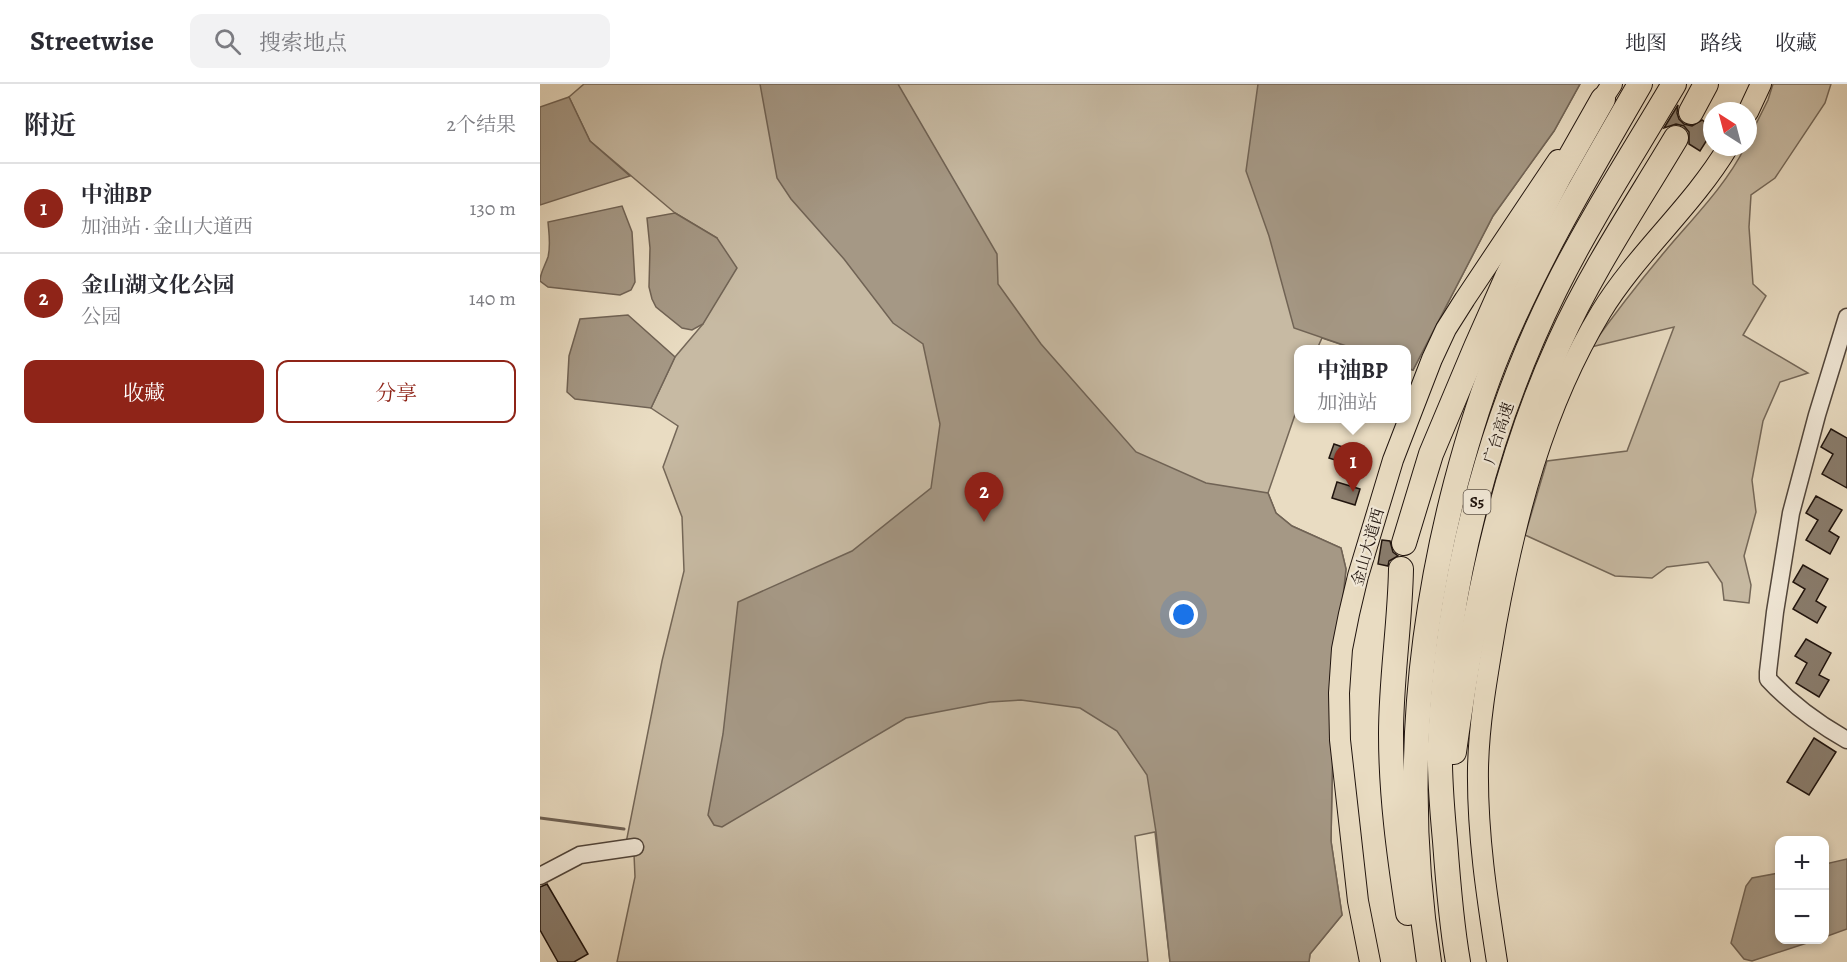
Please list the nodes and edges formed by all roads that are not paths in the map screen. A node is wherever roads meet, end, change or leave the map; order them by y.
1 (1640, 84) edge
2 (1674, 84) edge
3 (1706, 84) edge
4 (1761, 84) edge
5 (1607, 92) edge
6 (1753, 102) edge
7 (1691, 112) dead end
8 (1676, 138) dead end
9 (1721, 156) edge
10 (1847, 317) edge
11 (1411, 412) edge
12 (1407, 423) edge
13 (1404, 543) dead end
14 (1401, 569) dead end
15 (1847, 740) edge
16 (1444, 826) junction
17 (635, 847) dead end
18 (540, 876) edge
19 (1370, 962) edge
20 (1420, 962) edge
21 (1429, 962) edge
22 (1458, 962) edge
23 (1497, 962) edge

1 - 21 highway, 广台高速 / S5
2 - 16 highway, 广台高速 / S5
3 - 7 highway
4 - 6 main road
5 - 11 main road, 金山大道西
5 - 13 highway
8 - 16 highway
9 - 23 main road
10 - 15 street
12 - 19 main road, 金山大道西
14 - 20 highway
16 - 22 highway, 广台高速 / S5
17 - 18 street

